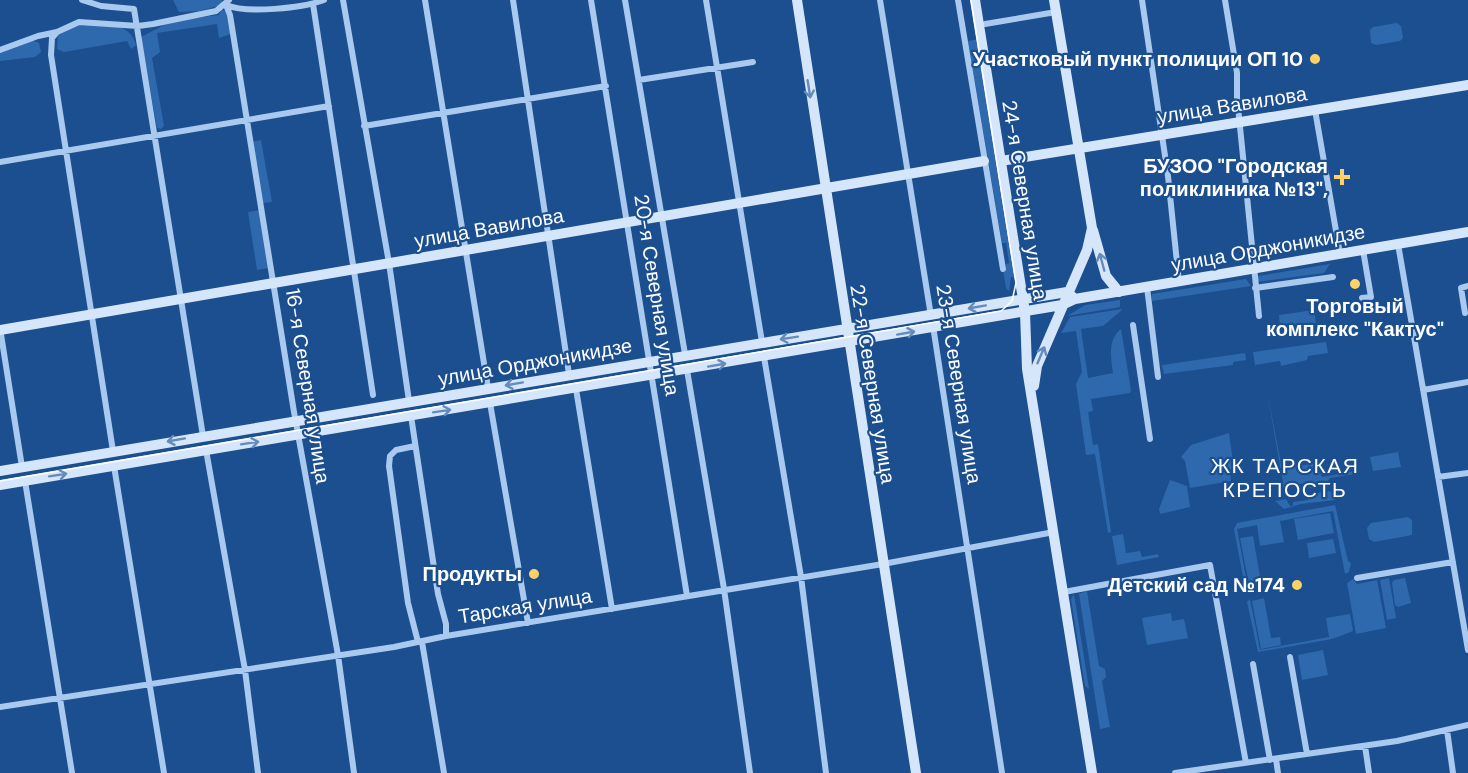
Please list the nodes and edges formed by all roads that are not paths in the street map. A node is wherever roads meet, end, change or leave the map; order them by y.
1 (82, 0) edge
2 (324, 0) edge
3 (343, 0) edge
4 (425, 0) edge
5 (513, 0) edge
6 (591, 0) edge
7 (625, 0) edge
8 (706, 0) edge
9 (796, 0) edge
10 (880, 0) edge
11 (958, 0) edge
12 (975, 0) edge
13 (1054, 0) edge
14 (1142, 0) edge
15 (1225, 0) edge
16 (228, 2) edge
17 (313, 4) junction
18 (1056, 12) junction
19 (985, 24) dead end
20 (138, 26) junction
21 (57, 32) junction
22 (0, 50) edge
23 (753, 62) dead end
24 (718, 68) junction
25 (639, 80) junction
26 (1468, 85) edge
27 (606, 86) junction
28 (527, 98) junction
29 (329, 106) junction
30 (1315, 110) junction
31 (445, 112) junction
32 (246, 119) junction
33 (1240, 122) junction
34 (364, 126) junction
35 (1162, 135) junction
36 (155, 137) junction
37 (1079, 148) junction
38 (65, 151) junction
39 (984, 161) junction
40 (1001, 161) junction
41 (0, 162) edge
42 (909, 174) junction
43 (825, 189) junction
44 (739, 205) junction
45 (663, 217) junction
46 (628, 223) junction
47 (1092, 228) junction
48 (1468, 232) edge
49 (549, 236) junction
50 (1398, 244) junction
51 (467, 249) junction
52 (1363, 250) junction
53 (1340, 254) junction
54 (389, 263) junction
55 (355, 268) junction
56 (1003, 269) dead end
57 (1254, 269) junction
58 (1333, 277) dead end
59 (274, 281) junction
60 (1179, 282) junction
61 (1468, 286) edge
62 (1147, 287) junction
63 (1255, 288) junction
64 (1119, 292) junction
65 (1071, 296) junction
66 (181, 298) junction
67 (1362, 298) dead end
68 (1023, 299) junction
69 (1062, 305) junction
70 (1025, 312) junction
71 (91, 313) junction
72 (1465, 313) dead end
73 (931, 314) junction
74 (1004, 316) junction
75 (1259, 316) dead end
76 (1133, 325) dead end
77 (846, 328) junction
78 (934, 328) junction
79 (0, 329) edge
80 (762, 342) junction
81 (849, 343) junction
82 (1025, 348) junction
83 (685, 354) junction
84 (764, 357) junction
85 (650, 360) junction
86 (687, 370) junction
87 (569, 374) junction
88 (653, 376) junction
89 (1158, 378) dead end
90 (1468, 382) edge
91 (488, 388) junction
92 (576, 389) junction
93 (1423, 390) junction
94 (373, 394) dead end
95 (409, 401) junction
96 (490, 403) junction
97 (1035, 407) junction
98 (411, 416) junction
99 (296, 419) junction
100 (204, 436) junction
101 (298, 436) junction
102 (1150, 439) dead end
103 (416, 446) junction
104 (206, 450) junction
105 (113, 451) junction
106 (114, 466) junction
107 (22, 467) junction
108 (0, 471) edge
109 (1468, 473) edge
110 (1438, 477) junction
111 (25, 481) junction
112 (0, 485) edge
113 (1054, 532) junction
114 (968, 547) junction
115 (1453, 562) junction
116 (884, 564) junction
117 (801, 576) junction
118 (1357, 578) dead end
119 (724, 589) junction
120 (1064, 592) junction
121 (687, 596) junction
122 (612, 609) junction
123 (528, 623) junction
124 (446, 636) junction
125 (420, 642) junction
126 (1468, 650) edge
127 (339, 654) junction
128 (1290, 657) dead end
129 (1253, 664) dead end
130 (245, 670) junction
131 (148, 684) junction
132 (58, 698) junction
133 (0, 707) edge
134 (1468, 725) edge
135 (1447, 730) junction
136 (1365, 746) junction
137 (1307, 754) junction
138 (1273, 759) junction
139 (1246, 763) junction
140 (1185, 772) edge
141 (72, 773) edge
142 (164, 773) edge
143 (258, 773) edge
144 (354, 773) edge
145 (444, 773) edge
146 (750, 773) edge
147 (826, 773) edge
148 (916, 773) edge
149 (1002, 773) edge
150 (1092, 773) edge
151 (1175, 773) edge
152 (1278, 773) edge
153 (1369, 773) edge
154 (1453, 773) edge

1 - 20 street
2 - 17 street
3 - 34 street
4 - 31 street
5 - 28 street
6 - 27 street, 20-я Северная улица
7 - 25 street, 20-я Северная улица
8 - 24 street
9 -> 43 main road, 22-я Северная улица
10 - 42 street, 23-я Северная улица
11 - 39 street, 24-я Северная улица
12 - 40 main road, 24-я Северная улица
13 - 18 main road
14 - 35 street
15 - 33 street
16 - 17 street
16 - 20 street
16 - 32 street, 16-я Северная улица
17 - 29 street
18 - 19 street
18 - 37 main road
20 - 21 street
20 - 36 street
21 - 22 street
21 - 38 street
23 - 24 street
24 - 25 street
24 - 44 street
25 - 45 street, 20-я Северная улица
26 - 30 main road, улица Вавилова
27 - 28 street
27 - 46 street, 20-я Северная улица
28 - 31 street
28 - 49 street
29 - 32 street
29 - 55 street
30 - 33 main road, улица Вавилова
30 - 53 street
31 - 34 street
31 - 51 street
32 - 36 street
32 - 59 street, 16-я Северная улица
33 - 35 main road, улица Вавилова
33 - 57 street
34 - 54 street
35 - 37 main road, улица Вавилова
35 - 60 street
36 - 38 street
36 - 66 street
37 - 40 main road, улица Вавилова
37 - 47 main road
38 - 41 street
38 - 71 street
39 - 42 main road, улица Вавилова
39 - 56 street, 24-я Северная улица
40 - 68 main road, 24-я Северная улица
42 - 43 main road, улица Вавилова
42 - 73 street, 23-я Северная улица
43 - 44 main road, улица Вавилова
43 - 77 main road, 22-я Северная улица
44 - 45 main road, улица Вавилова
44 - 80 street
45 - 46 main road, улица Вавилова
45 - 83 street, 20-я Северная улица
46 - 49 main road, улица Вавилова
46 - 85 street, 20-я Северная улица
64 -> 47 main road
47 - 65 main road
48 - 50 main road, улица Орджоникидзе
49 - 51 main road, улица Вавилова
49 - 87 street
50 - 52 main road, улица Орджоникидзе
50 - 93 street
51 - 54 main road, улица Вавилова
51 - 91 street
52 - 53 main road, улица Орджоникидзе
52 - 67 street
53 - 57 main road, улица Орджоникидзе
54 - 55 main road, улица Вавилова
54 - 95 street
55 - 59 main road, улица Вавилова
55 - 94 street
57 - 60 main road, улица Орджоникидзе
57 - 63 street
58 - 63 street
59 - 66 main road, улица Вавилова
59 - 99 street, 16-я Северная улица
60 - 62 main road, улица Орджоникидзе
61 - 72 street
62 - 64 main road, улица Орджоникидзе
62 - 89 street
63 - 75 street
64 - 65 main road, улица Орджоникидзе
65 - 68 main road, улица Орджоникидзе
65 - 69 main road, улица Орджоникидзе
66 - 71 main road, улица Вавилова
66 - 100 street
68 - 70 main road, 24-я Северная улица
68 -> 73 main road, улица Орджоникидзе
69 - 70 main road, улица Орджоникидзе
97 -> 69 main road, 24-я Северная улица
70 - 74 main road, улица Орджоникидзе
70 - 82 main road, 24-я Северная улица
71 - 79 main road, улица Вавилова
71 - 105 street
73 - 77 main road, улица Орджоникидзе
73 - 78 street, 23-я Северная улица
74 - 78 main road, улица Орджоникидзе
74 - 82 main road
76 - 102 street
77 -> 80 main road, улица Орджоникидзе
77 - 81 main road, 22-я Северная улица
81 -> 78 main road, улица Орджоникидзе
78 - 114 street, 23-я Северная улица
79 - 107 street
80 - 83 main road, улица Орджоникидзе
81 - 84 main road, улица Орджоникидзе
81 - 116 main road, 22-я Северная улица
82 - 97 main road, 24-я Северная улица
83 - 85 main road, улица Орджоникидзе
86 -> 84 main road, улица Орджоникидзе
84 - 117 street
85 - 87 main road, улица Орджоникидзе
85 - 88 street, 20-я Северная улица
86 - 88 main road, улица Орджоникидзе
86 - 119 street, 20-я Северная улица
87 -> 91 main road, улица Орджоникидзе
88 - 92 main road, улица Орджоникидзе
88 - 121 street, 20-я Северная улица
90 - 93 street
91 - 95 main road, улица Орджоникидзе
92 - 96 main road, улица Орджоникидзе
92 - 122 street
93 - 110 street
95 - 99 main road, улица Орджоникидзе
98 -> 96 main road, улица Орджоникидзе
96 - 123 street
97 - 113 main road, 24-я Северная улица
98 - 101 main road, улица Орджоникидзе
98 - 103 street
99 - 100 main road, улица Орджоникидзе
99 - 101 street, 16-я Северная улица
100 -> 105 main road, улица Орджоникидзе
104 -> 101 main road, улица Орджоникидзе
101 - 127 street, 16-я Северная улица
103 - 124 street
103 - 125 street
104 - 106 main road, улица Орджоникидзе
104 - 130 street
105 - 107 main road, улица Орджоникидзе
111 -> 106 main road, улица Орджоникидзе
106 - 131 street
107 - 108 main road, улица Орджоникидзе
109 - 110 street
110 - 115 street
111 - 112 main road, улица Орджоникидзе
111 - 132 street
113 - 114 street, Тарская улица
113 - 120 main road, 24-я Северная улица
114 - 116 street, Тарская улица
114 - 149 street, 23-я Северная улица
115 - 118 street
115 - 126 street
116 - 117 street, Тарская улица
116 - 148 main road, 22-я Северная улица
117 - 119 street, Тарская улица
117 - 147 street
119 - 121 street, Тарская улица
119 - 146 street, 20-я Северная улица
120 - 139 street
120 - 150 main road, 24-я Северная улица
121 - 122 street, Тарская улица
122 - 123 street, Тарская улица
123 - 124 street, Тарская улица
124 - 125 street, Тарская улица
125 - 127 street, Тарская улица
125 - 145 street
127 - 130 street, Тарская улица
127 - 144 street, 16-я Северная улица
128 - 137 street
129 - 138 street
130 - 131 street, Тарская улица
130 - 143 street
131 - 132 street, Тарская улица
131 - 142 street
132 - 133 street, Тарская улица
132 - 141 street
134 - 135 street
135 - 136 street
135 - 154 street
136 - 137 street
136 - 153 street
137 - 138 street
138 - 139 street
138 - 152 street
139 - 140 street
140 - 151 street

